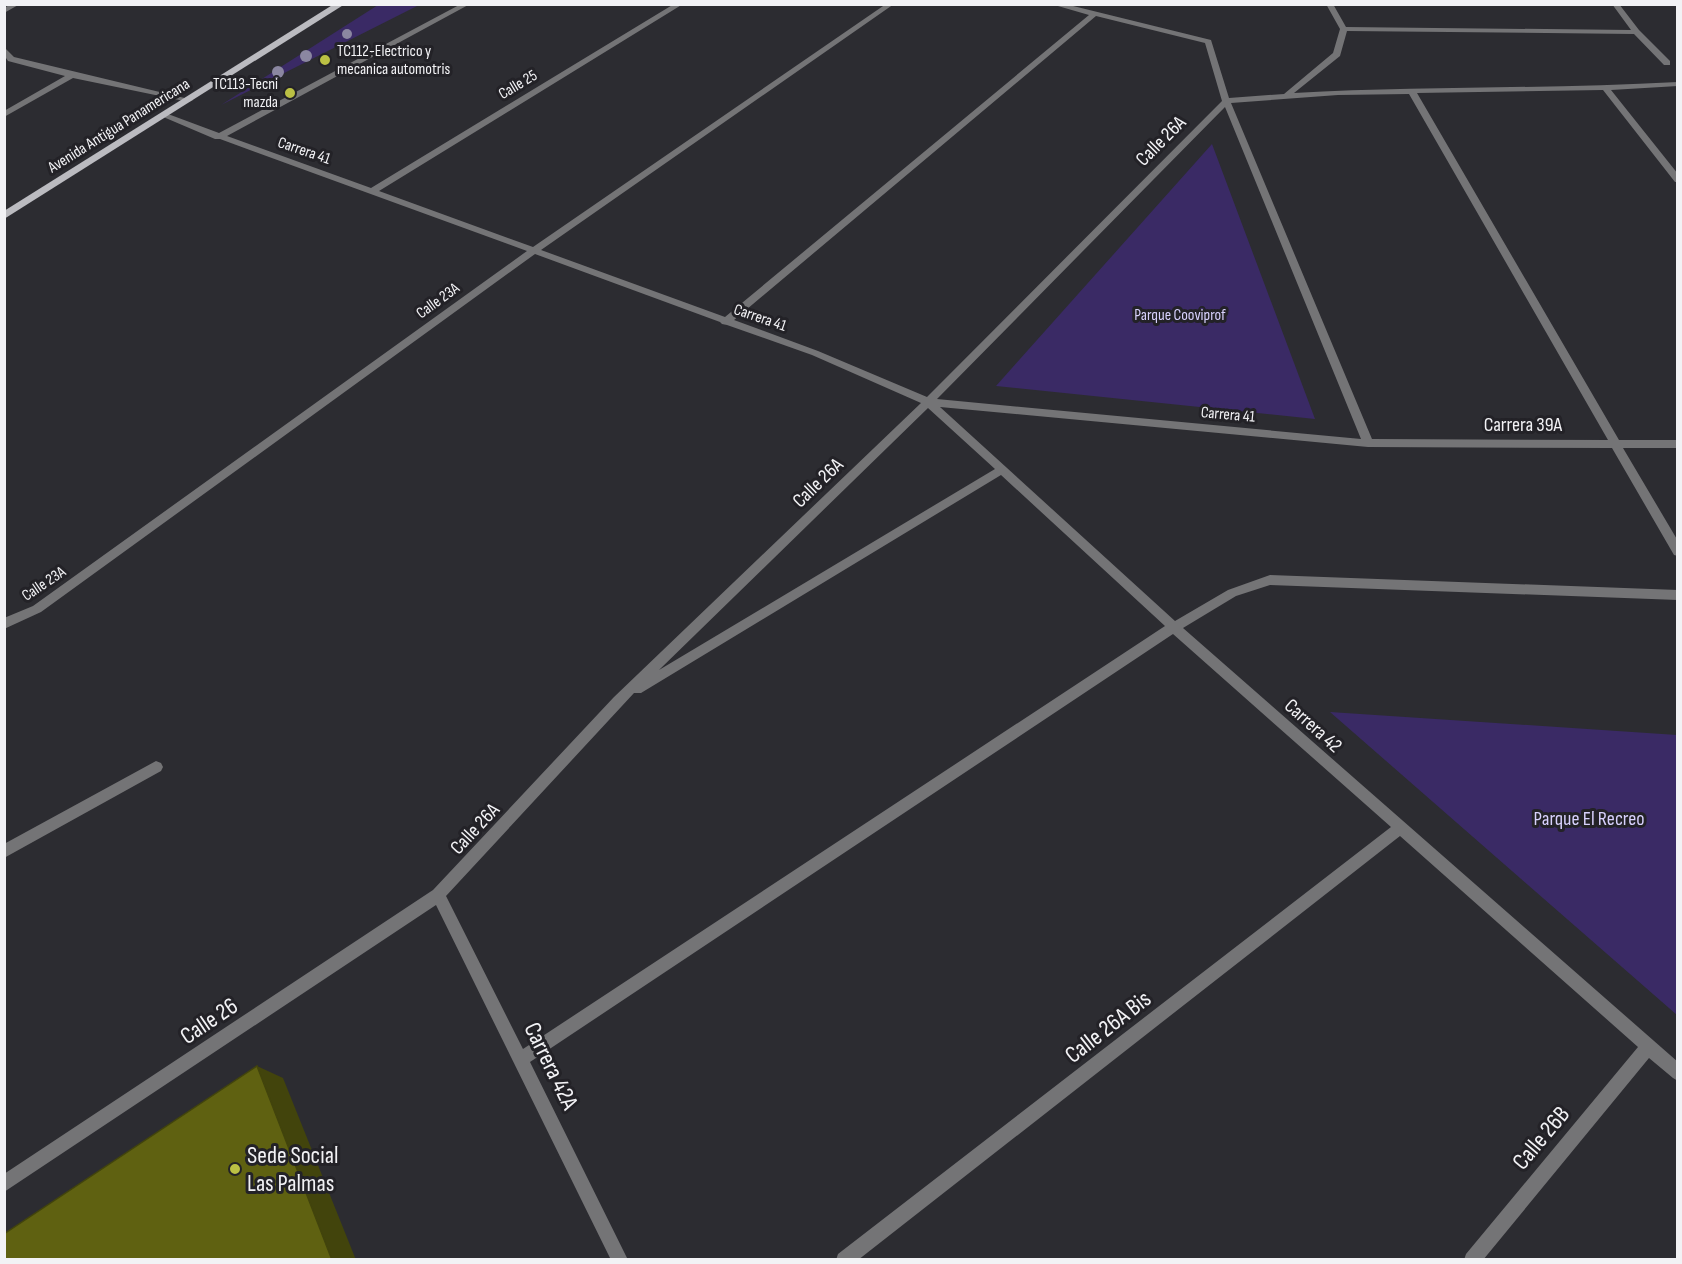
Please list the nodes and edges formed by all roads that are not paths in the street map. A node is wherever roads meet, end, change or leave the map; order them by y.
1 (17, 4) edge
2 (341, 4) edge
3 (467, 4) edge
4 (680, 4) edge
5 (891, 4) edge
6 (1054, 4) edge
7 (1329, 4) edge
8 (1615, 4) edge
9 (4, 10) edge
10 (1094, 14) junction
11 (1344, 29) junction
12 (1636, 32) junction
13 (4, 49) edge
14 (1667, 63) dead end
15 (72, 75) junction
16 (1677, 84) edge
17 (1606, 89) junction
18 (1413, 93) junction
19 (1287, 95) junction
20 (189, 100) junction
21 (1226, 101) junction
22 (4, 115) edge
23 (165, 116) junction
24 (218, 137) junction
25 (1677, 180) edge
26 (373, 191) junction
27 (4, 216) edge
28 (535, 250) junction
29 (725, 322) junction
30 (928, 402) junction
31 (1368, 443) junction
32 (1615, 444) junction
33 (1677, 444) edge
34 (1002, 470) junction
35 (1677, 552) edge
36 (1677, 595) edge
37 (4, 624) edge
38 (1174, 627) junction
39 (618, 701) junction
40 (156, 767) dead end
41 (1399, 829) junction
42 (4, 852) edge
43 (438, 895) junction
44 (1648, 1047) junction
45 (521, 1059) junction
46 (1677, 1073) edge
47 (4, 1184) edge
48 (620, 1260) edge
49 (844, 1260) edge
50 (1472, 1260) edge

1 - 9 street
2 - 20 main road, Avenida Antigua Panamericana
3 - 24 street
4 - 26 street, Calle 25
5 - 28 street, Calle 23A
6 - 10 street
7 - 11 street
8 - 12 street
10 - 21 street
10 - 29 street
11 - 12 street
11 - 19 street
12 - 14 street
13 - 15 street
15 - 20 street
15 - 22 street
16 - 17 street
17 - 18 street
17 - 25 street
18 - 19 street
18 - 32 street
19 - 21 street
20 - 23 main road, Avenida Antigua Panamericana
21 - 30 street, Calle 26A
21 - 31 street
23 - 24 street, Carrera 41
23 - 27 main road, Avenida Antigua Panamericana
24 - 26 street, Carrera 41
26 - 28 street, Carrera 41
28 - 29 street, Carrera 41
28 - 37 street, Calle 23A
29 - 30 street, Carrera 41
30 - 31 street, Carrera 41
30 - 34 street, Carrera 42
30 - 39 street, Calle 26A
31 - 32 street, Carrera 39A
32 - 33 street, Carrera 39A
32 - 35 street
34 - 38 street, Carrera 42
34 - 39 street
36 - 38 street
38 - 41 street, Carrera 42
38 - 45 street
39 - 43 street, Calle 26A
40 - 42 street
41 - 44 street, Carrera 42
41 - 49 street, Calle 26A Bis
43 - 45 street, Carrera 42A
43 - 47 street, Calle 26
44 - 46 street, Carrera 42
44 - 50 street, Calle 26B
45 - 48 street, Carrera 42A

